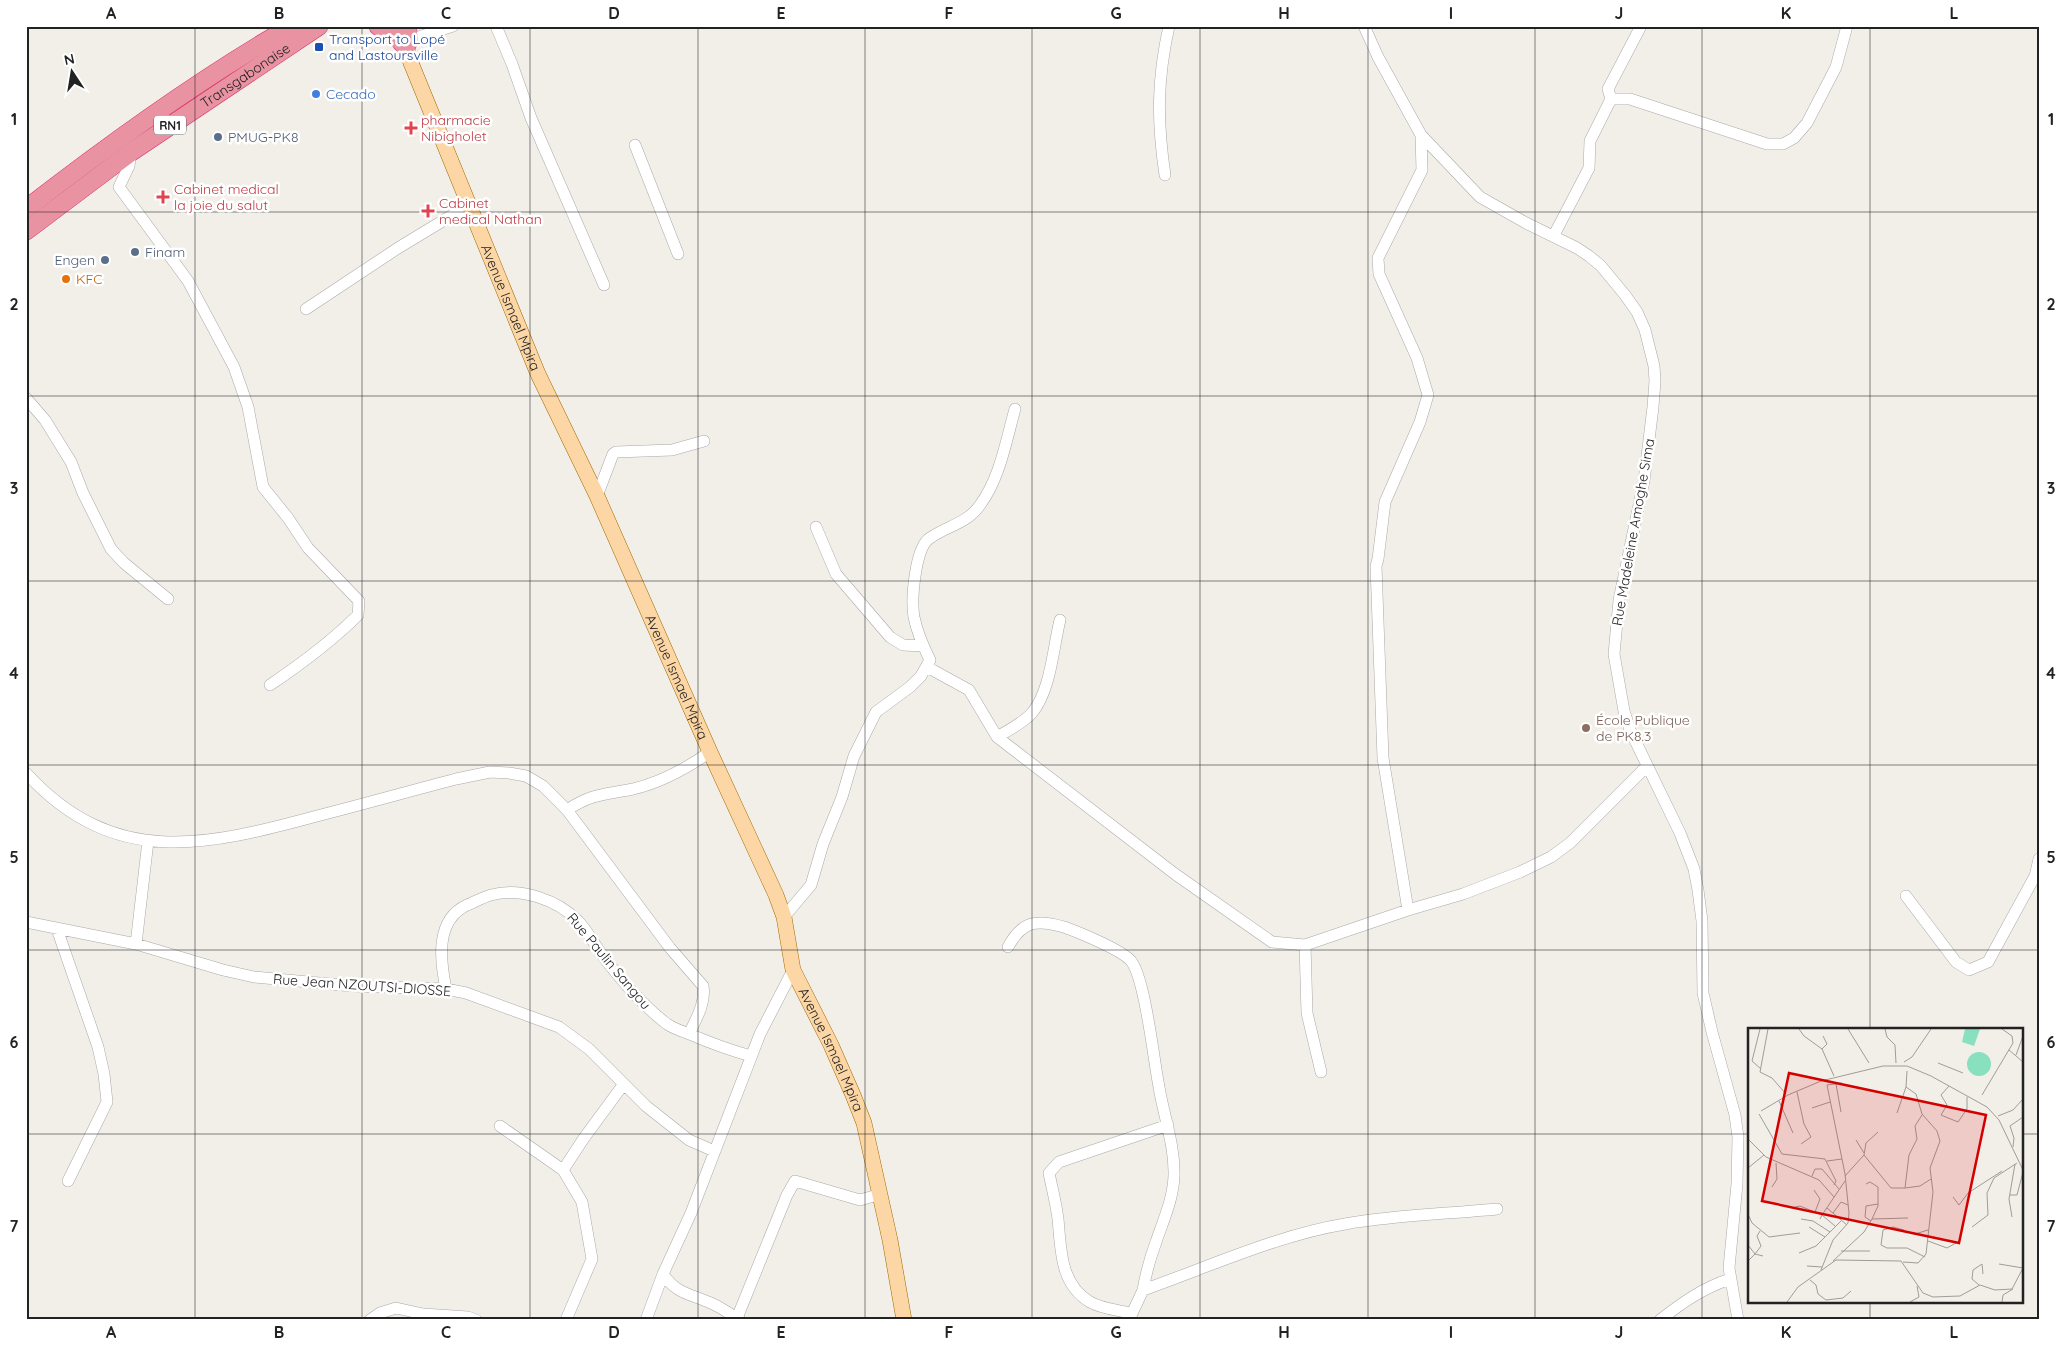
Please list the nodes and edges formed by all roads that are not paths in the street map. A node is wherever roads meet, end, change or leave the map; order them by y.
1 (319, 26) edge
2 (332, 26) edge
3 (378, 26) edge
4 (453, 26) edge
5 (496, 26) edge
6 (1169, 26) edge
7 (1364, 26) edge
8 (1641, 26) edge
9 (1848, 26) edge
10 (294, 33) edge
11 (403, 35) edge
12 (1612, 99) junction
13 (1421, 135) junction
14 (635, 145) dead end
15 (130, 152) junction
16 (1165, 175) dead end
17 (469, 205) junction
18 (26, 209) edge
19 (26, 231) edge
20 (1554, 235) junction
21 (678, 254) dead end
22 (604, 285) dead end
23 (306, 309) dead end
24 (26, 398) edge
25 (1015, 409) dead end
26 (704, 441) dead end
27 (597, 496) junction
28 (816, 528) dead end
29 (168, 599) dead end
30 (1060, 620) dead end
31 (923, 646) junction
32 (928, 667) junction
33 (270, 685) dead end
34 (997, 737) junction
35 (710, 752) junction
36 (1647, 766) junction
37 (26, 774) edge
38 (567, 810) junction
39 (148, 841) junction
40 (2039, 859) edge
41 (1906, 896) dead end
42 (1408, 910) junction
43 (784, 917) junction
44 (26, 922) edge
45 (57, 929) junction
46 (136, 944) junction
47 (1305, 945) junction
48 (1008, 947) dead end
49 (793, 970) junction
50 (446, 989) junction
51 (690, 1034) junction
52 (751, 1056) junction
53 (1321, 1072) dead end
54 (623, 1085) junction
55 (1168, 1125) junction
56 (500, 1126) dead end
57 (714, 1150) junction
58 (563, 1170) junction
59 (68, 1181) dead end
60 (881, 1194) junction
61 (1496, 1209) dead end
62 (663, 1274) junction
63 (1730, 1279) junction
64 (1143, 1290) junction
65 (1130, 1316) edge
66 (739, 1319) edge
67 (370, 1320) edge
68 (476, 1320) edge
69 (566, 1320) edge
70 (646, 1320) edge
71 (904, 1320) edge
72 (1660, 1320) edge
73 (1738, 1320) edge

1 - 10 highway, Transgabonaise / RN1
2 - 10 highway
3 - 11 highway
4 - 11 street
5 - 22 street
6 - 16 street
7 - 13 street, Rue Madeleine Amoghe Sima
8 - 12 street
9 - 12 street
10 - 15 highway, Transgabonaise / RN1
10 - 18 highway, Transgabonaise / RN1
11 - 17 main road, Avenue Ismael Mpira
12 - 20 street
13 - 20 street, Rue Madeleine Amoghe Sima
13 - 42 street
14 - 21 street
15 - 19 highway, Transgabonaise / RN1
15 - 33 street
17 - 23 street
17 - 27 main road, Avenue Ismael Mpira
20 - 36 street, Rue Madeleine Amoghe Sima
24 - 29 street
25 - 31 street
26 - 27 street
27 - 35 main road, Avenue Ismael Mpira
28 - 31 street
30 - 34 street
31 - 32 street
32 - 34 street
32 - 43 street
34 - 47 street
35 - 38 street
35 - 43 main road, Avenue Ismael Mpira
36 - 42 street
36 - 63 street, Rue Madeleine Amoghe Sima
37 - 39 street
38 - 39 street
38 - 51 street
39 - 46 street
40 - 41 street
42 - 47 street
43 - 49 main road, Avenue Ismael Mpira
44 - 45 street, Rue Jean NZOUTSI-DIOSSE
45 - 46 street, Rue Jean NZOUTSI-DIOSSE
45 - 59 street
46 - 50 street, Rue Jean NZOUTSI-DIOSSE
47 - 53 street
48 - 55 street
49 - 52 street
49 - 60 main road, Avenue Ismael Mpira
50 - 51 street, Rue Paulin Sangou
50 - 54 street, Rue Jean NZOUTSI-DIOSSE
51 - 52 street, Rue Paulin Sangou
52 - 57 street
54 - 57 street, Rue Jean NZOUTSI-DIOSSE
54 - 58 street
55 - 64 street
55 - 65 street
56 - 58 street
57 - 62 street
58 - 69 street
60 - 66 street
60 - 71 main road, Avenue Ismael Mpira
61 - 64 street
62 - 66 street
62 - 70 street
63 - 72 street
63 - 73 street, Rue Madeleine Amoghe Sima
64 - 65 street
67 - 68 street

